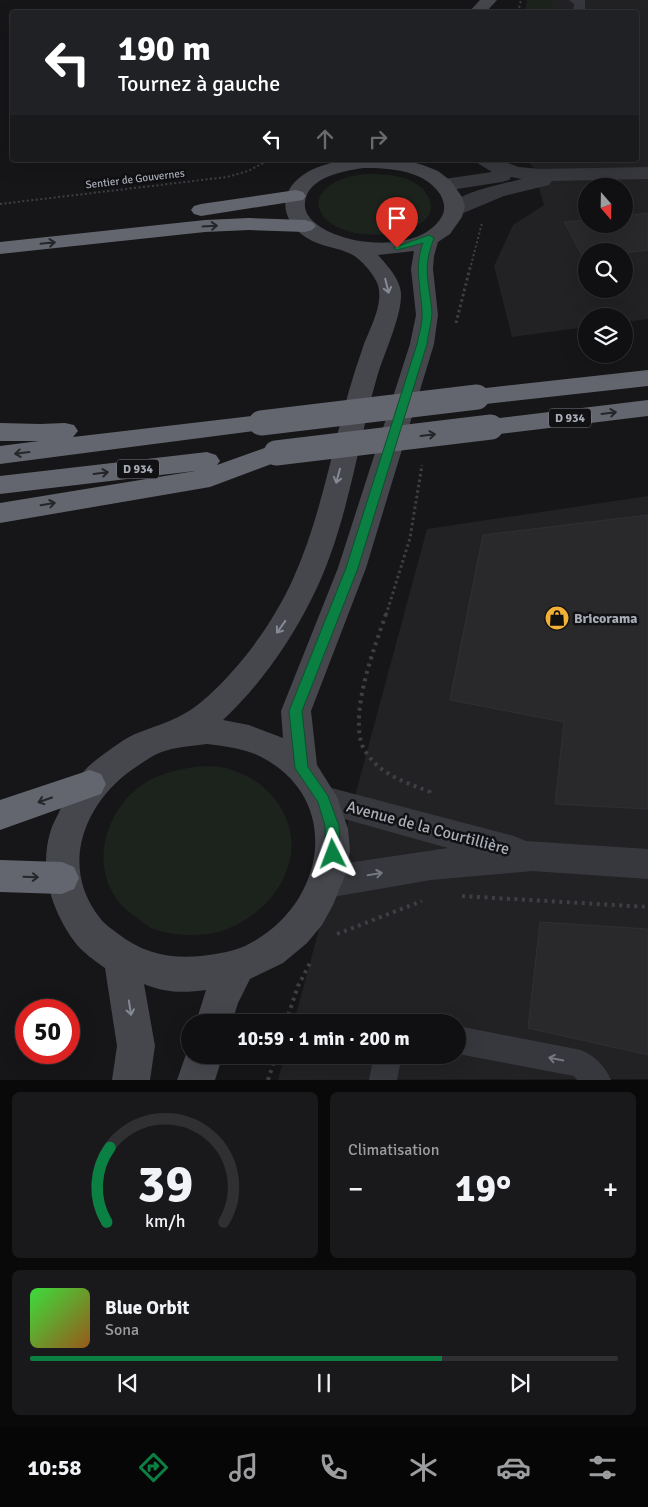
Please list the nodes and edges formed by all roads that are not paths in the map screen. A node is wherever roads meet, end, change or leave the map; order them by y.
1 (575, 0) edge
2 (579, 10) edge
3 (356, 162) edge
4 (376, 162) edge
5 (489, 162) edge
6 (436, 173) edge
7 (521, 173) junction
8 (648, 173) edge
9 (575, 175) junction
10 (296, 196) junction
11 (454, 210) junction
12 (305, 226) junction
13 (0, 229) edge
14 (429, 238) junction
15 (0, 248) edge
16 (358, 248) junction
17 (648, 378) edge
18 (648, 408) edge
19 (261, 416) junction
20 (0, 432) edge
21 (276, 452) junction
22 (0, 455) edge
23 (0, 485) edge
24 (0, 513) edge
25 (171, 736) junction
26 (301, 768) junction
27 (90, 784) junction
28 (324, 800) junction
29 (0, 815) edge
30 (532, 856) junction
31 (648, 864) edge
32 (0, 876) edge
33 (62, 878) junction
34 (327, 882) junction
35 (122, 960) junction
36 (236, 967) junction
37 (216, 1014) edge
38 (466, 1042) edge
39 (201, 1064) edge
40 (386, 1064) edge
41 (131, 1080) edge
42 (196, 1080) edge
43 (383, 1080) edge
44 (597, 1080) edge

1 - 2 lane
3 - 10 main road
4 - 6 main road
5 - 7 street
6 - 7 street
6 - 11 main road
7 - 9 street
8 - 9 street
9 - 11 street
10 - 12 main road
10 - 13 highway
11 - 14 main road
15 -> 12 highway
12 - 16 main road
14 - 16 main road
14 - 26 main road
16 -> 25 main road
17 - 19 highway, D 934, bridge
21 -> 18 highway, D 934, bridge
19 - 20 highway
19 -> 22 highway, D 934
23 -> 21 highway, D 934
24 -> 21 highway
25 - 26 main road
25 - 27 main road
26 - 28 main road
27 -> 29 highway
27 - 33 main road
28 - 30 street, Avenue de la Courtillière
28 - 34 main road
30 - 31 street, Avenue de la Courtillière
34 -> 30 street, Avenue de la Courtillière
32 -> 33 highway
33 - 35 main road
34 - 36 main road
35 - 36 main road
35 -> 41 main road
36 - 37 main road
44 -> 38 lane
39 - 42 main road
40 - 43 lane

